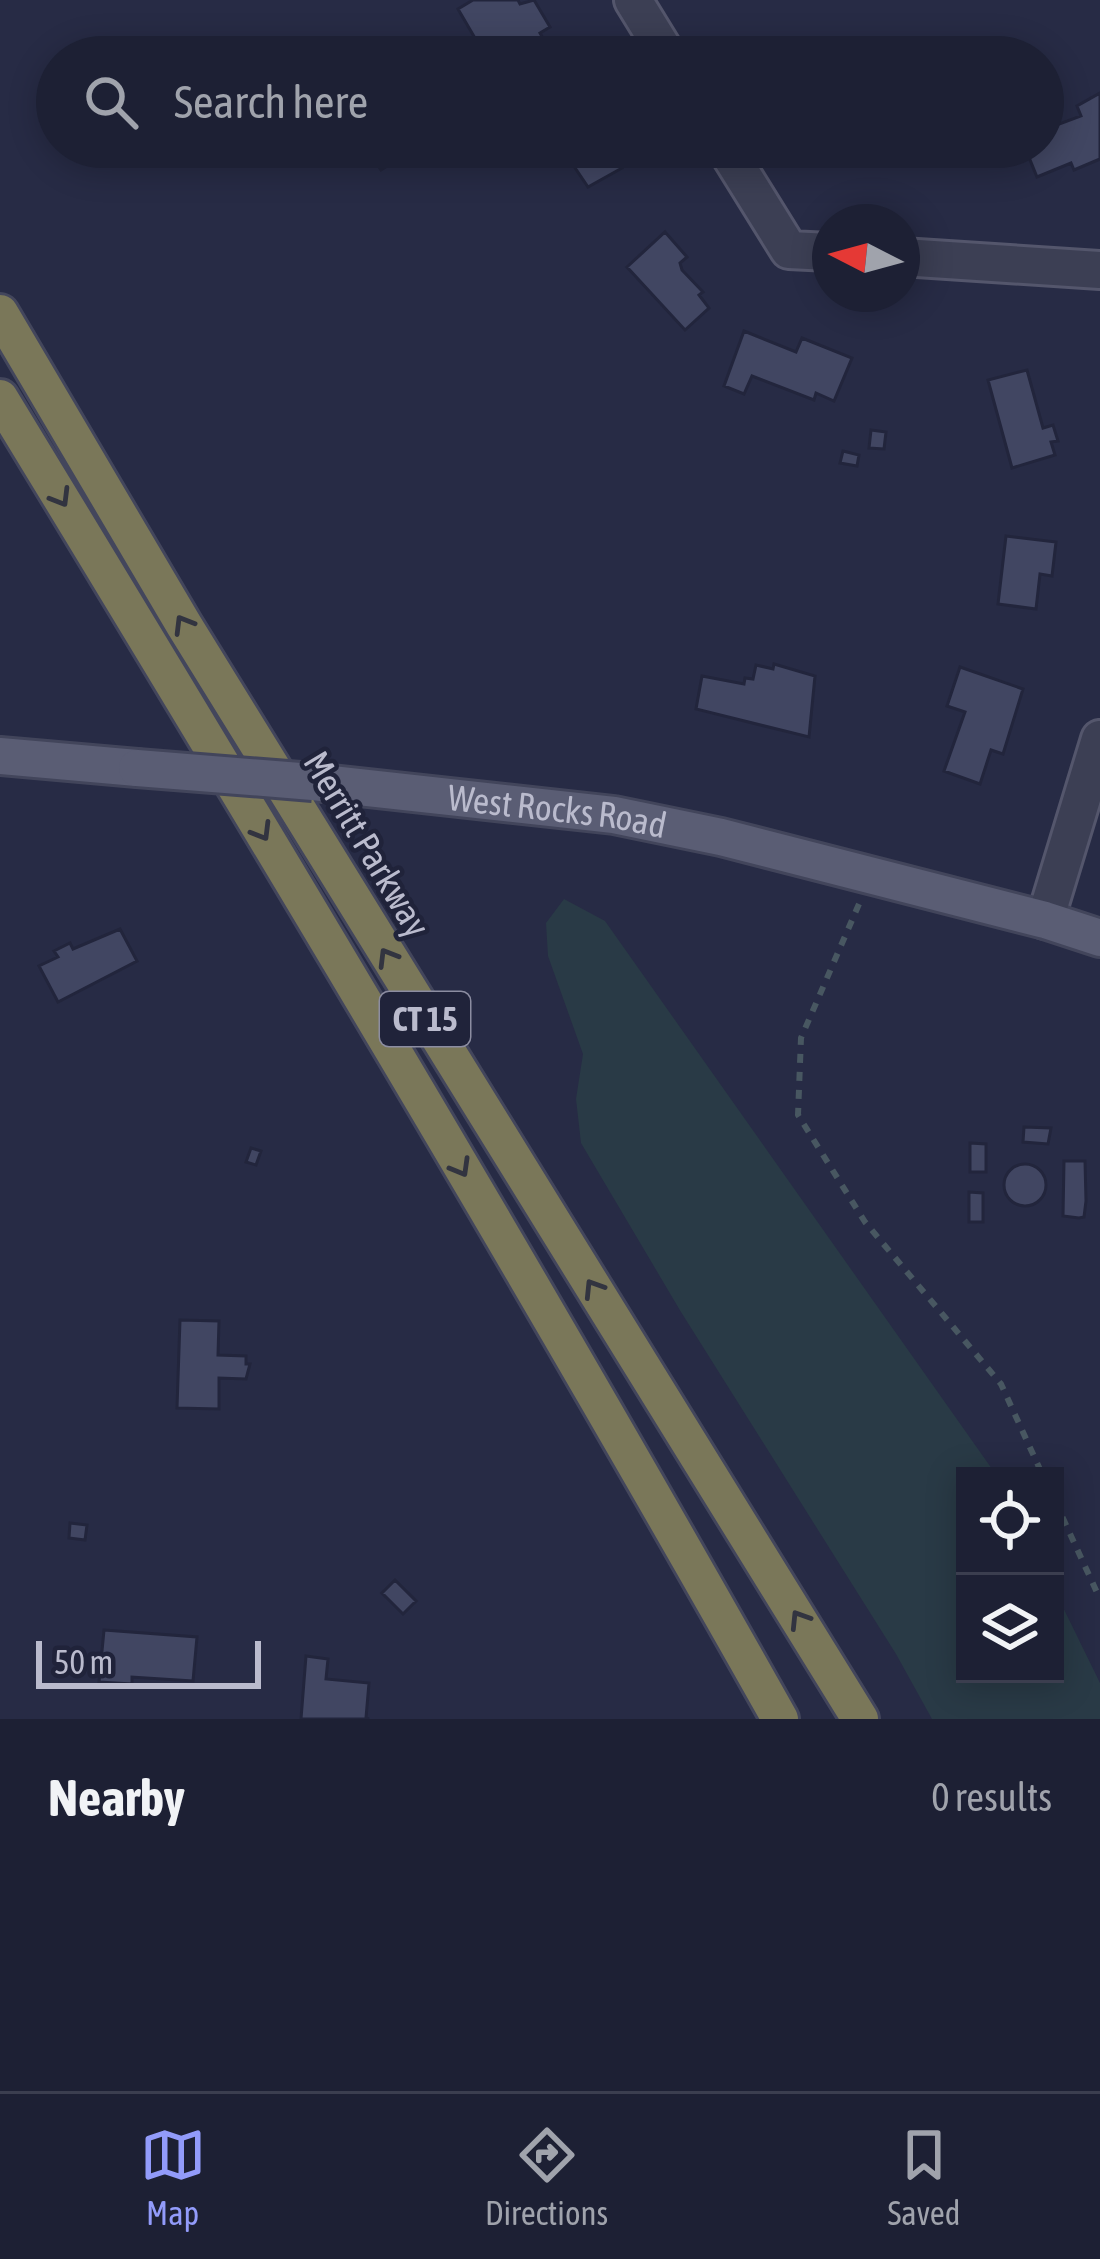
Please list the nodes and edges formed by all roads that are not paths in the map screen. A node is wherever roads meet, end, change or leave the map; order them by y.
1 (633, 0) edge
2 (655, 36) edge
3 (738, 168) edge
4 (812, 252) edge
5 (920, 258) edge
6 (1100, 270) edge
7 (0, 313) edge
8 (0, 398) edge
9 (1100, 739) edge
10 (0, 756) edge
11 (1045, 920) junction
12 (1100, 938) edge
13 (780, 1719) edge
14 (860, 1719) edge

1 - 2 street
3 - 4 street
5 - 6 street
14 -> 7 highway, Merritt Parkway / CT 15
8 -> 13 highway, CT 15
9 - 11 street
10 - 11 main road, West Rocks Road, bridge
11 - 12 main road, West Rocks Road

